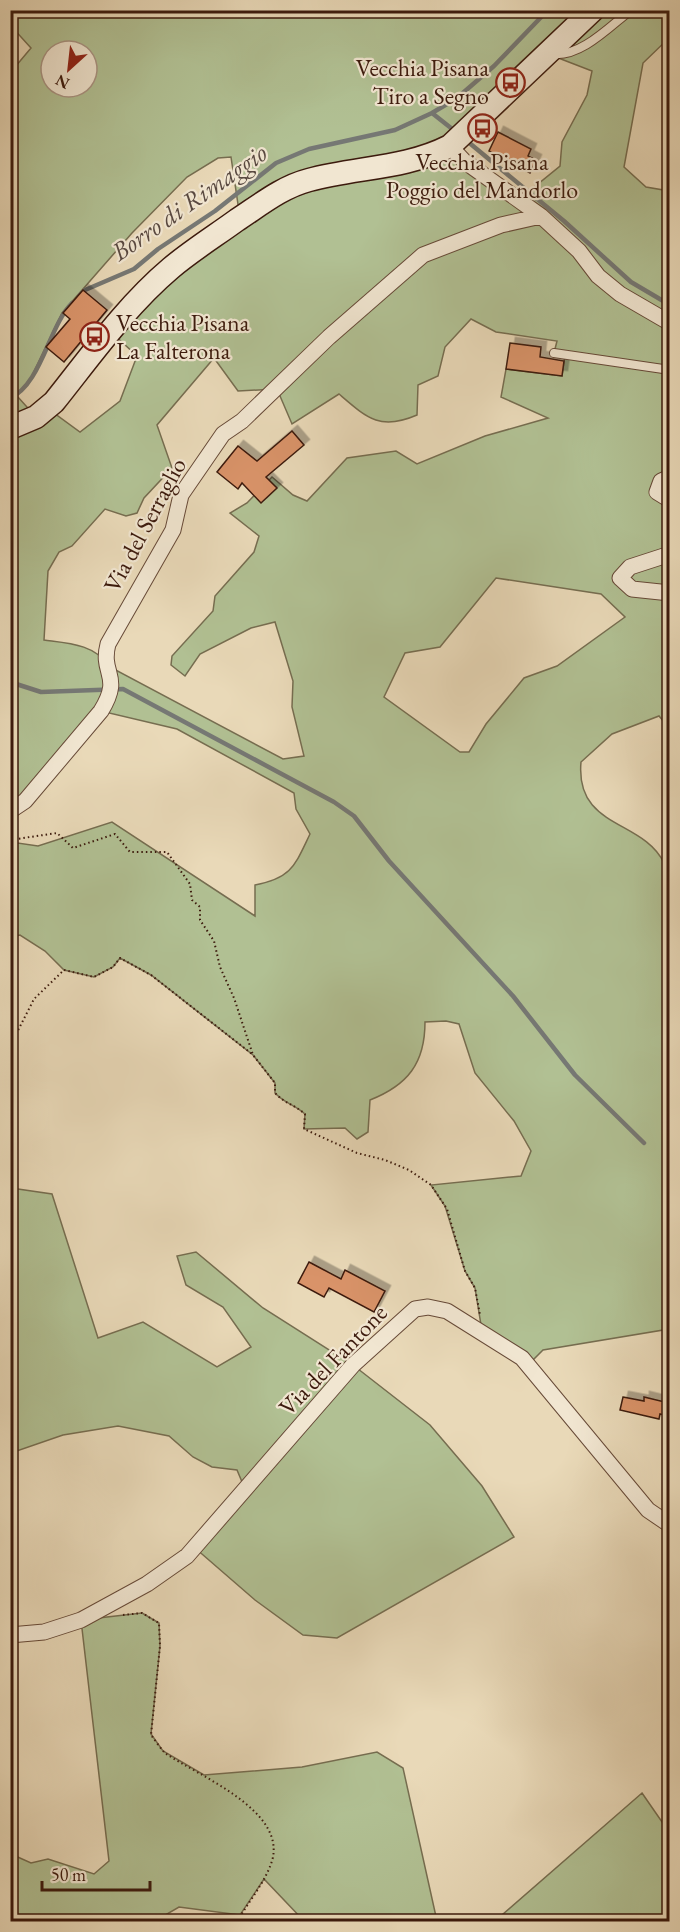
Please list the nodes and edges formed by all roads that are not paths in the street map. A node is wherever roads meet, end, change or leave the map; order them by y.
1 (593, 10) edge
2 (631, 10) edge
3 (548, 54) junction
4 (450, 146) junction
5 (541, 216) junction
6 (669, 323) edge
7 (554, 353) dead end
8 (669, 370) edge
9 (10, 428) edge
10 (669, 477) edge
11 (669, 500) edge
12 (669, 554) edge
13 (669, 592) edge
14 (10, 811) edge
15 (669, 1525) edge
16 (10, 1635) edge

1 - 3 main road
2 - 3 lane
3 - 4 main road
4 - 5 street
4 - 9 main road
5 - 6 street
5 - 14 street, Via del Serraglio
7 - 8 lane
10 - 11 street
12 - 13 street
15 - 16 street, Via del Fantone

